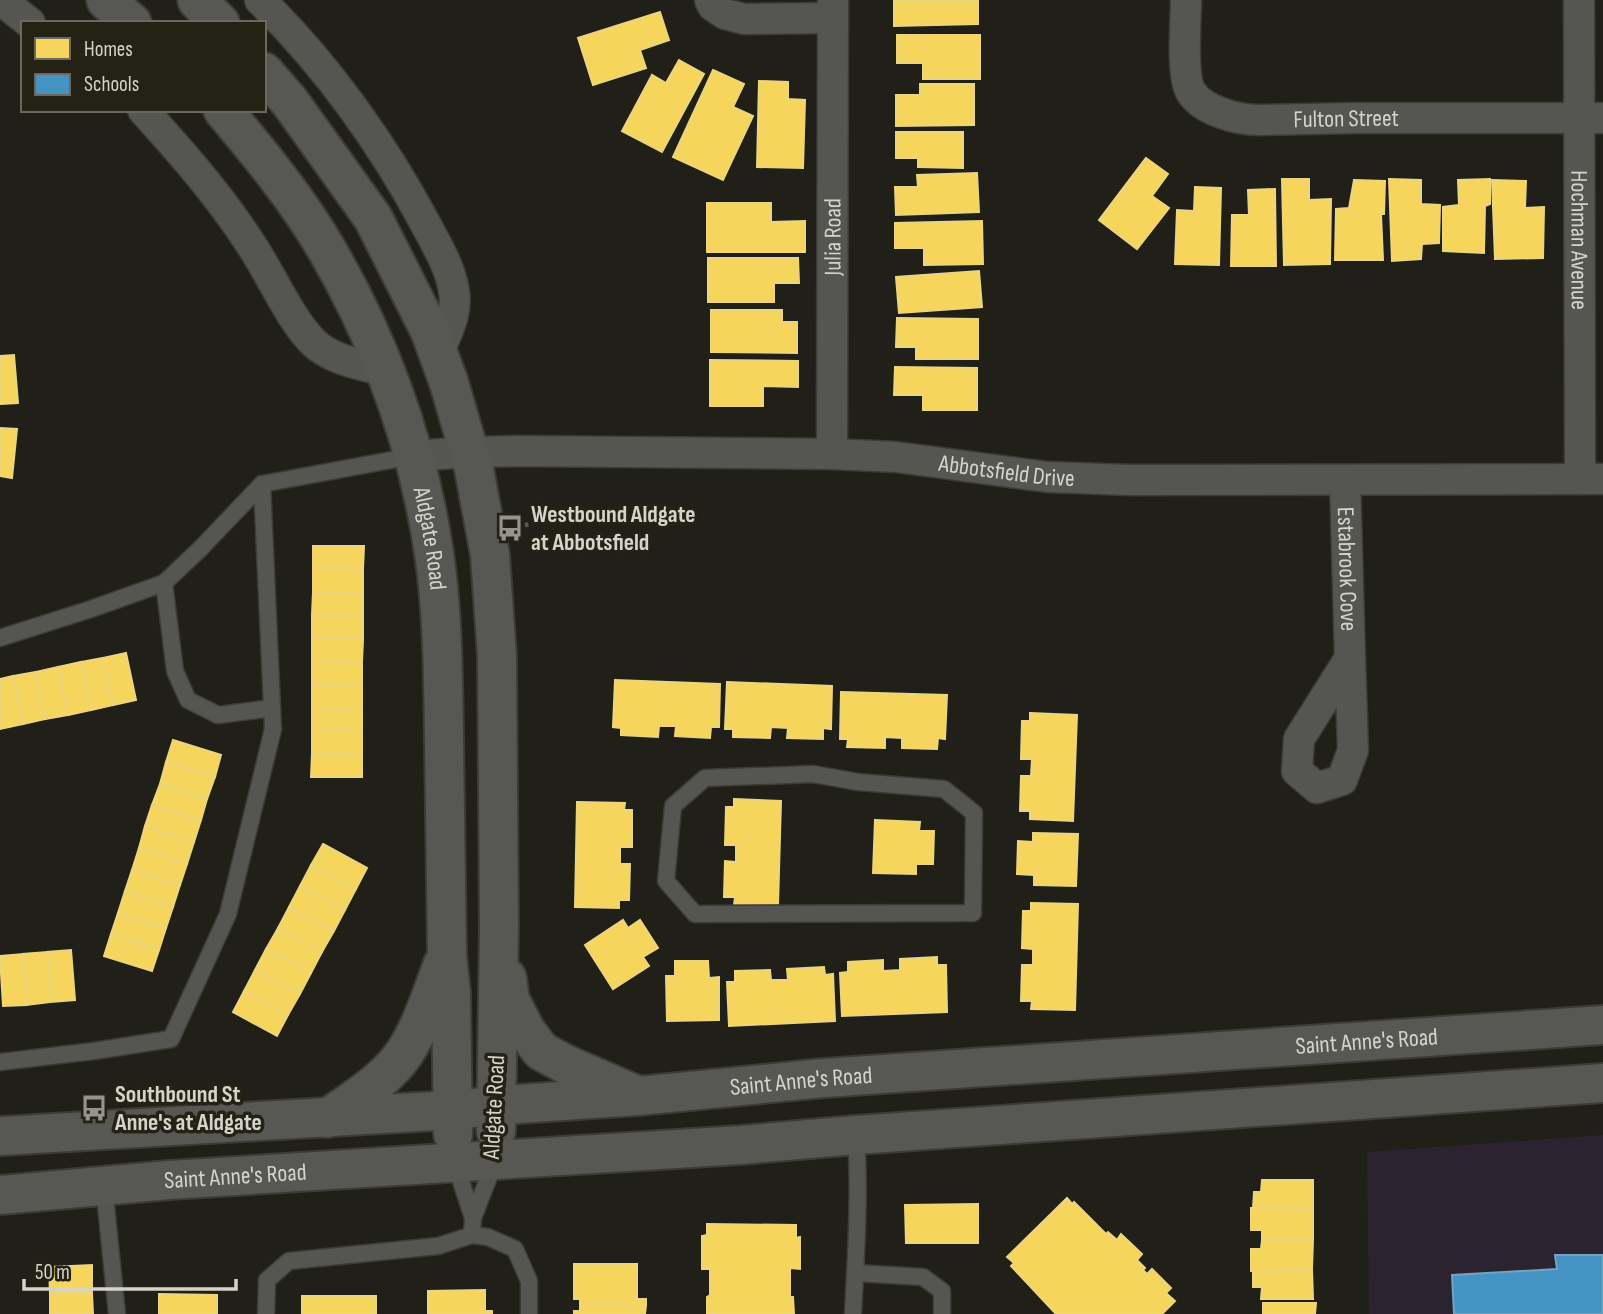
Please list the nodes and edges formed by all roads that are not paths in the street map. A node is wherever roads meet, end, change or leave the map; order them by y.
1 (1, 0) edge
2 (107, 0) edge
3 (197, 0) edge
4 (260, 0) edge
5 (710, 0) edge
6 (1186, 0) edge
7 (1579, 0) edge
8 (833, 9) edge
9 (27, 21) edge
10 (130, 21) edge
11 (218, 21) edge
12 (266, 74) edge
13 (145, 112) edge
14 (225, 112) edge
15 (1591, 118) edge
16 (438, 354) junction
17 (386, 371) junction
18 (469, 452) junction
19 (832, 454) junction
20 (413, 456) junction
21 (1345, 480) junction
22 (1591, 480) edge
23 (262, 484) junction
24 (164, 583) junction
25 (0, 638) edge
26 (1350, 658) dead end
27 (272, 708) junction
28 (973, 913) joint
29 (499, 927) junction
30 (447, 955) junction
31 (1603, 1025) edge
32 (0, 1062) edge
33 (1603, 1083) edge
34 (638, 1096) junction
35 (496, 1106) junction
36 (452, 1110) junction
37 (327, 1118) junction
38 (856, 1135) junction
39 (0, 1136) edge
40 (495, 1160) junction
41 (454, 1162) junction
42 (104, 1186) junction
43 (0, 1195) edge
44 (473, 1218) junction
45 (472, 1235) junction
46 (856, 1273) junction
47 (117, 1314) edge
48 (266, 1314) edge
49 (529, 1314) edge
50 (853, 1314) edge
51 (942, 1314) edge

1 - 9 street
2 - 10 main road
3 - 11 main road
4 - 16 street
5 - 8 street, Julia Road
6 - 15 street, Fulton Street
7 - 15 street, Hochman Avenue
8 - 19 street, Julia Road
12 - 16 main road, Aldgate Road
13 - 17 street
14 - 17 main road, Aldgate Road
15 - 22 street, Hochman Avenue
16 - 18 main road, Aldgate Road
17 - 20 main road, Aldgate Road
18 - 19 street, Abbotsfield Drive
18 - 20 street, Abbotsfield Drive
18 - 29 main road, Aldgate Road
19 - 21 street, Abbotsfield Drive
20 - 23 lane
20 - 30 main road, Aldgate Road
21 - 22 street, Abbotsfield Drive
21 - 26 street, Estabrook Cove
23 - 24 lane
23 - 27 lane
24 - 25 lane
24 - 27 lane
27 - 32 lane
28 - 28 lane
29 - 34 main road
29 - 35 main road, Aldgate Road
30 - 36 main road, Aldgate Road
30 - 37 main road
31 - 34 main road, Saint Anne's Road
33 - 38 main road, Saint Anne's Road
34 - 35 main road, Saint Anne's Road
35 - 36 main road, Saint Anne's Road
35 - 40 main road, Aldgate Road
36 - 37 main road, Saint Anne's Road
36 - 41 main road, Aldgate Road
37 - 39 main road, Saint Anne's Road
38 - 40 main road, Saint Anne's Road
38 - 46 lane
40 - 41 main road, Saint Anne's Road
40 - 44 lane, Aldgate Road
41 - 42 main road, Saint Anne's Road
41 - 44 lane, Aldgate Road
42 - 43 main road, Saint Anne's Road
42 - 47 lane
44 - 45 lane
45 - 48 lane
45 - 49 lane
46 - 50 lane
46 - 51 lane

